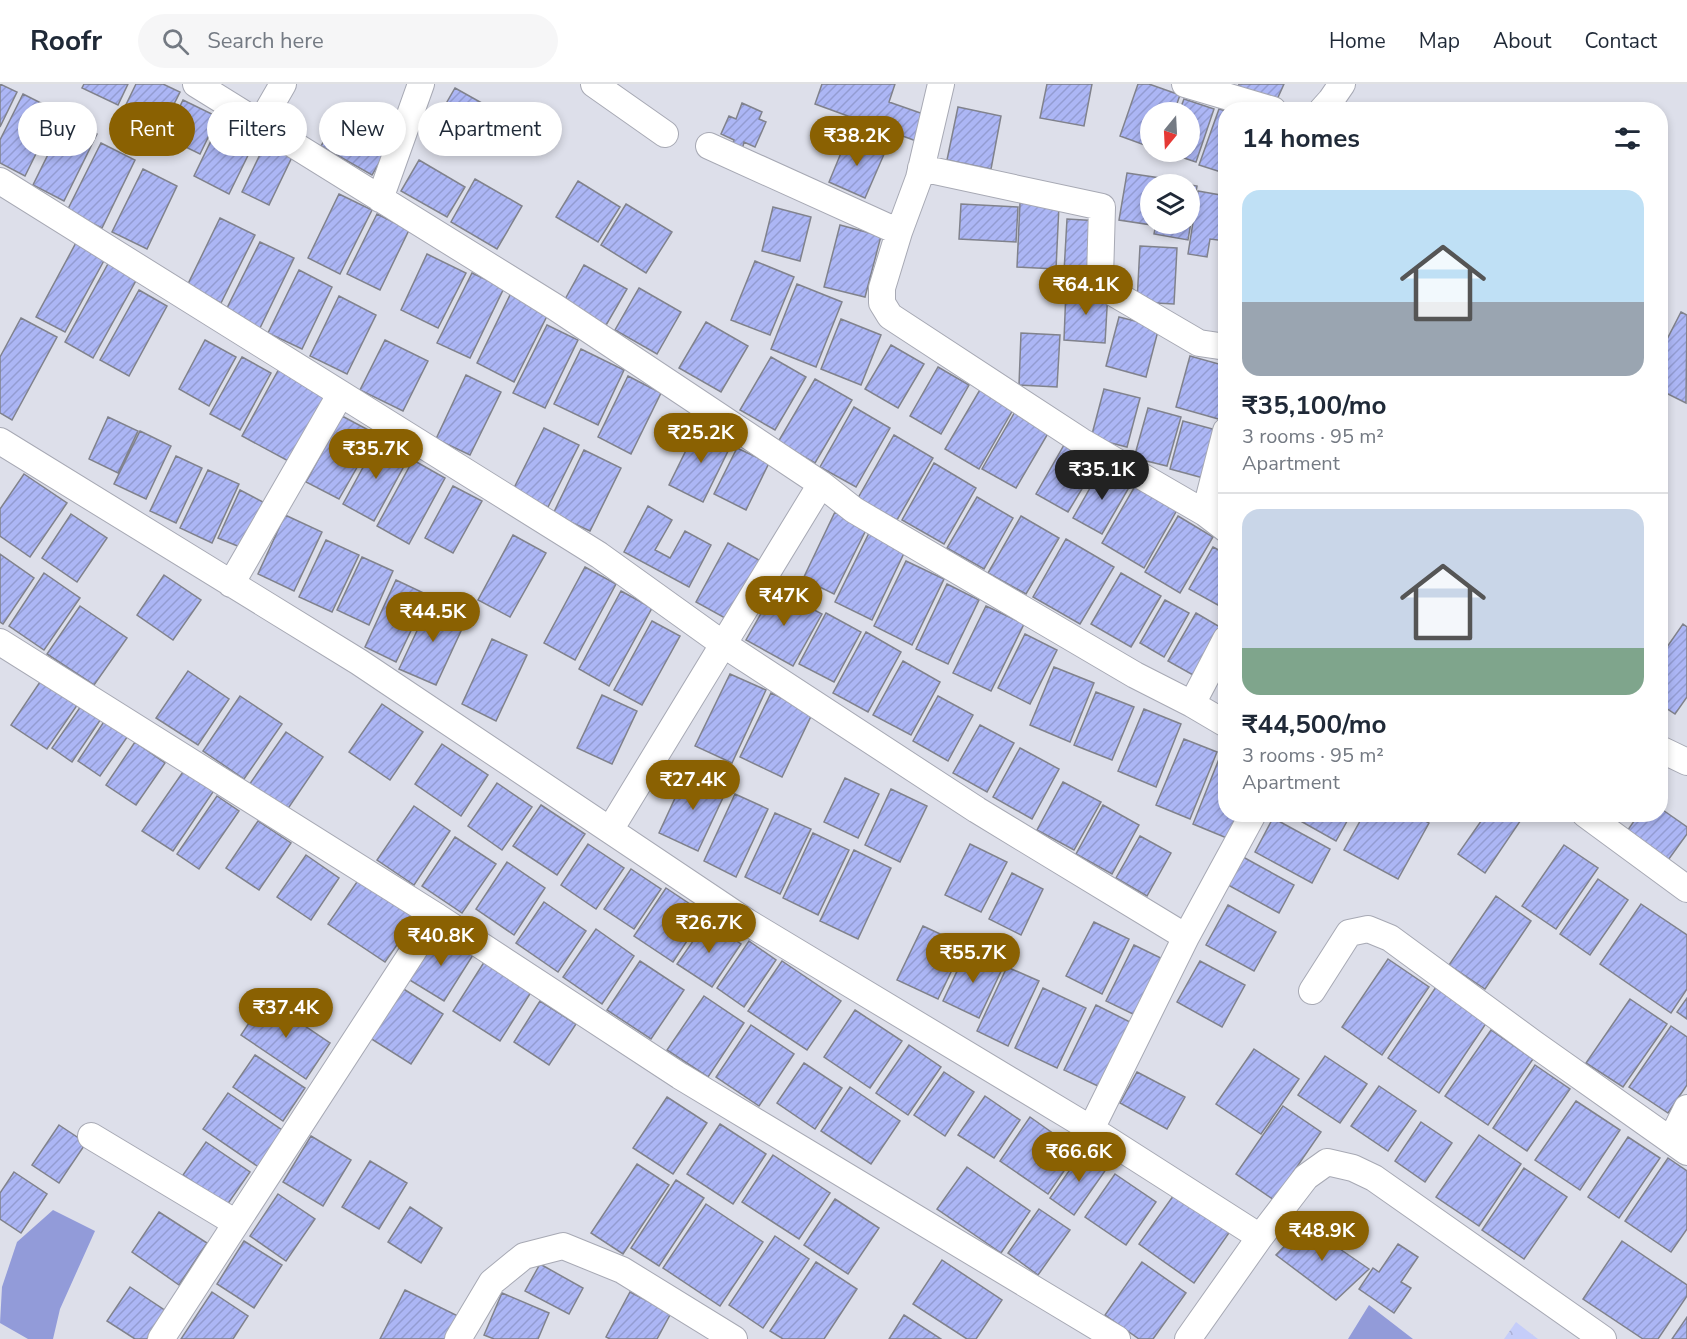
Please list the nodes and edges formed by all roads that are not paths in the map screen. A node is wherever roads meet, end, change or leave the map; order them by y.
1 (196, 84) edge
2 (283, 84) edge
3 (421, 84) edge
4 (594, 84) edge
5 (941, 84) edge
6 (1185, 84) edge
7 (1342, 84) edge
8 (1223, 89) edge
9 (225, 102) edge
10 (273, 102) edge
11 (1254, 102) edge
12 (1329, 102) edge
13 (665, 134) dead end
14 (709, 146) dead end
15 (307, 153) edge
16 (921, 168) junction
17 (0, 181) edge
18 (380, 199) junction
19 (899, 232) junction
20 (1218, 346) edge
21 (340, 395) junction
22 (0, 441) edge
23 (1218, 462) edge
24 (821, 484) junction
25 (1205, 513) junction
26 (1218, 523) edge
27 (231, 584) junction
28 (0, 642) edge
29 (723, 644) junction
30 (1218, 654) edge
31 (1192, 704) junction
32 (1218, 719) edge
33 (1668, 752) edge
34 (1687, 762) edge
35 (1249, 822) edge
36 (1603, 822) edge
37 (610, 830) junction
38 (1687, 889) edge
39 (436, 916) junction
40 (1186, 937) junction
41 (1312, 991) dead end
42 (1687, 1108) edge
43 (1091, 1129) junction
44 (91, 1136) dead end
45 (1687, 1151) edge
46 (236, 1223) junction
47 (1260, 1237) junction
48 (161, 1339) edge
49 (458, 1339) edge
50 (734, 1339) edge
51 (1117, 1339) edge
52 (1188, 1339) edge
53 (1603, 1339) edge

1 - 9 street
2 - 10 street
3 - 18 street
4 - 13 street
5 - 16 street
6 - 8 street
7 - 12 street
8 - 11 street
14 - 19 street
15 - 18 street
16 - 19 street
16 - 20 street
17 - 21 street
18 - 24 street
19 - 25 street
21 - 27 street
21 - 29 street
22 - 27 street
23 - 25 street
24 - 29 street
24 - 31 street
25 - 26 street
27 - 37 street
28 - 39 street
29 - 37 street
29 - 40 street
30 - 31 street
31 - 32 street
33 - 34 street
35 - 40 street
36 - 38 street
37 - 43 street
39 - 46 street
39 - 51 street
40 - 43 street
41 - 45 street
42 - 45 street
43 - 47 street
44 - 46 street
46 - 48 street
47 - 52 street
47 - 53 street
49 - 50 street

